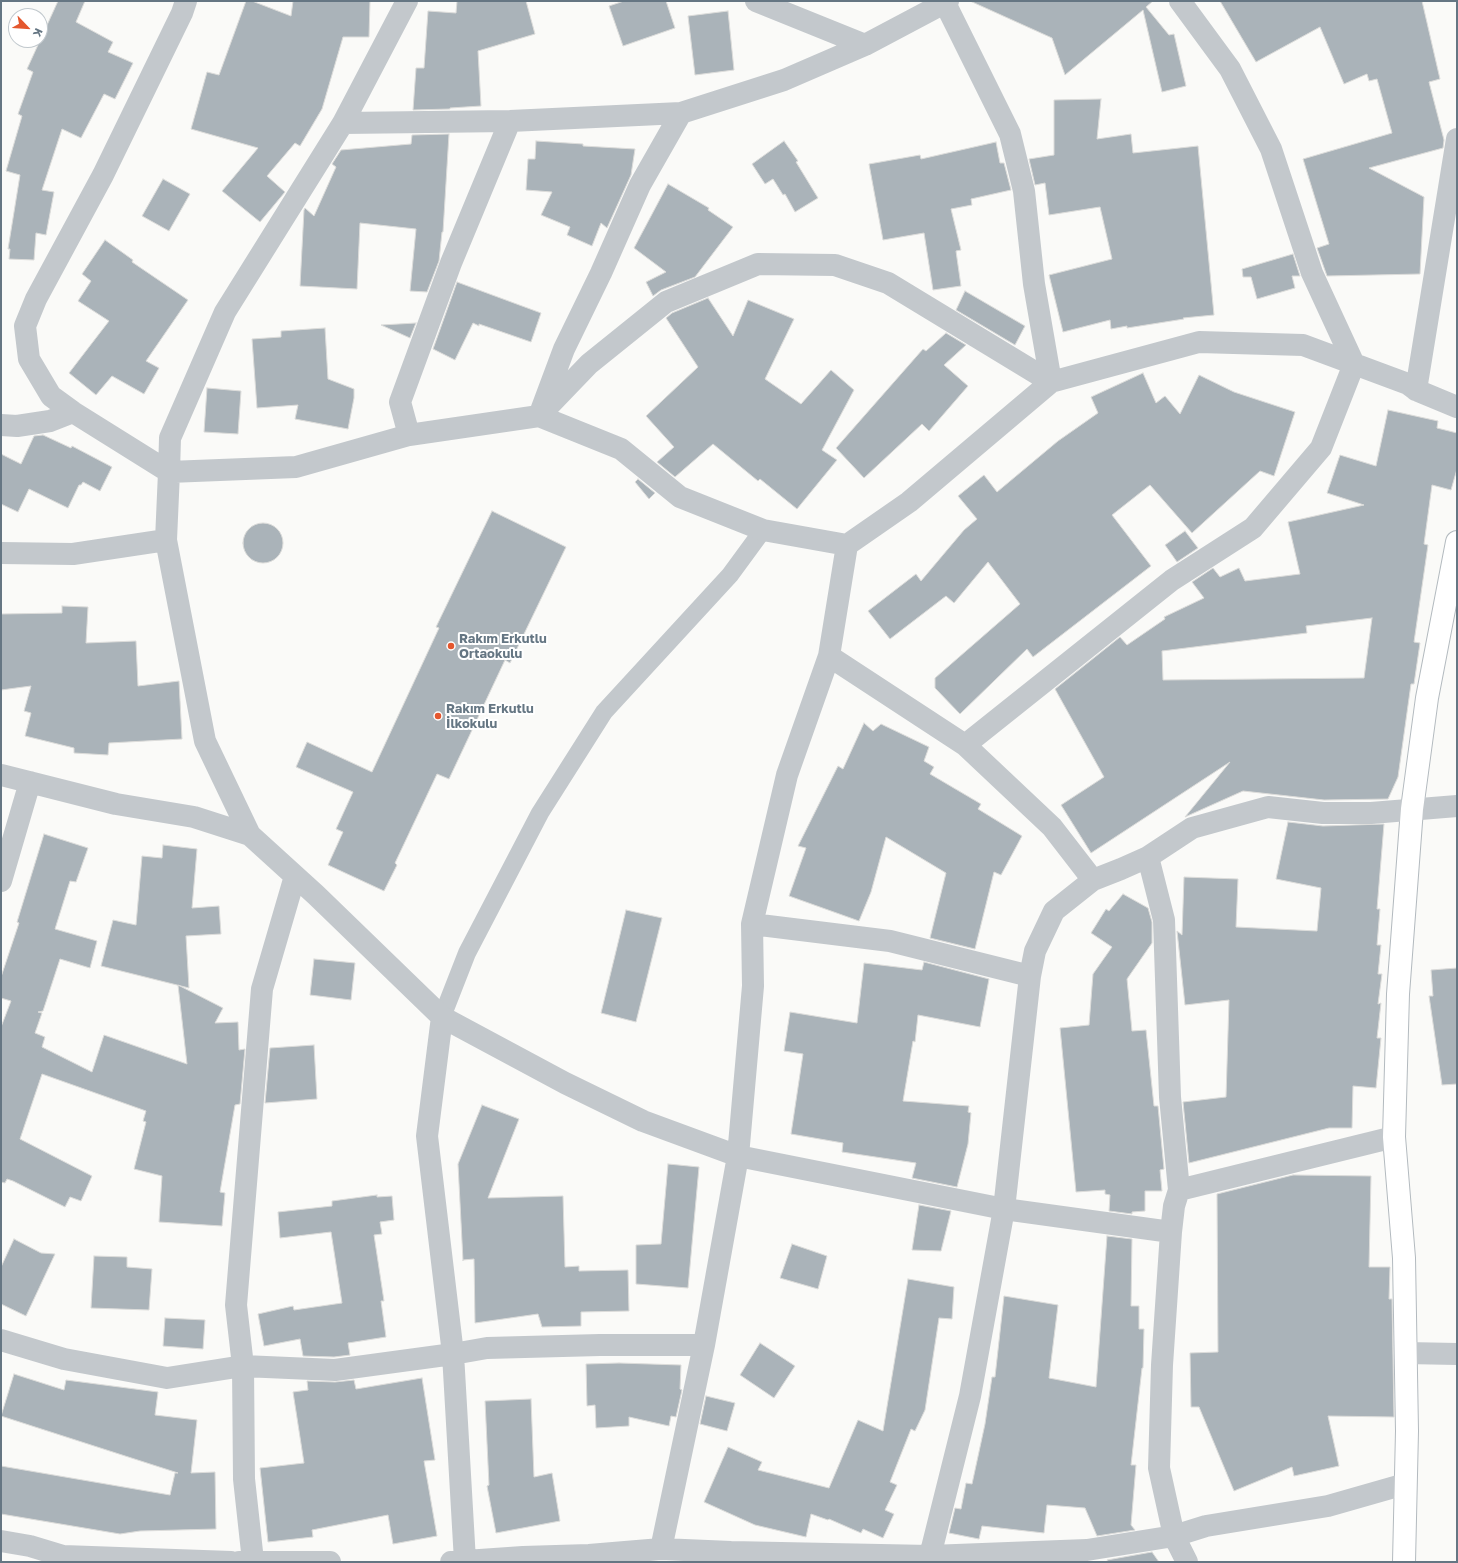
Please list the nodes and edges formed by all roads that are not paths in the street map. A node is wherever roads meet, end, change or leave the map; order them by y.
1 (186, 1) edge
2 (407, 1) edge
3 (756, 1) edge
4 (1180, 1) edge
5 (947, 2) edge
6 (864, 45) junction
7 (682, 113) junction
8 (510, 121) junction
9 (343, 123) junction
10 (1457, 139) edge
11 (1354, 364) junction
12 (1051, 382) junction
13 (1416, 390) junction
14 (1457, 406) edge
15 (73, 412) junction
16 (539, 416) junction
17 (1, 425) edge
18 (409, 435) junction
19 (169, 472) junction
20 (763, 530) junction
21 (166, 540) junction
22 (1457, 542) edge
23 (847, 545) junction
24 (1, 553) edge
25 (829, 656) junction
26 (965, 745) junction
27 (1, 775) edge
28 (30, 782) junction
29 (1457, 806) edge
30 (1412, 809) junction
31 (250, 835) junction
32 (1148, 857) junction
33 (295, 876) junction
34 (1093, 880) junction
35 (1, 881) edge
36 (752, 924) junction
37 (1030, 976) junction
38 (442, 1017) junction
39 (1394, 1137) junction
40 (738, 1156) junction
41 (1179, 1190) junction
42 (1004, 1209) junction
43 (1171, 1232) junction
44 (1, 1340) edge
45 (704, 1345) junction
46 (1406, 1353) junction
47 (453, 1354) junction
48 (1457, 1354) edge
49 (243, 1366) junction
50 (1405, 1484) junction
51 (1174, 1536) junction
52 (1, 1541) edge
53 (661, 1550) junction
54 (29, 1554) edge
55 (732, 1557) edge
56 (524, 1559) edge
57 (931, 1559) edge
58 (458, 1561) edge
59 (239, 1562) edge
60 (330, 1562) edge
61 (1187, 1562) edge
62 (1404, 1562) edge

1 - 15 street
2 - 9 street
3 - 6 street
4 - 11 street
5 - 6 street
5 - 12 street
6 - 7 street
7 - 8 street
7 - 16 street
8 - 9 street
8 - 18 street
9 - 19 street
10 - 13 street
11 - 12 street
11 - 13 street
11 - 26 street
12 - 16 street
12 - 23 street
13 - 14 street
15 - 17 street
15 - 19 street
16 - 18 street
16 - 20 street
18 - 19 street
19 - 21 street
20 - 23 street
20 - 38 lane
21 - 24 street
21 - 31 street
22 - 30 street
23 - 25 street
25 - 26 street
25 - 36 street
26 - 34 street
27 - 28 street
28 - 31 street
28 - 35 street
29 - 30 street
30 - 32 street
30 - 39 street
31 - 33 street
32 - 34 street
32 - 41 street
33 - 38 street
33 - 49 street
34 - 37 street
36 - 37 street
36 - 40 street
37 - 42 street
38 - 40 street
38 - 47 street
39 - 41 street
39 - 46 street
40 - 42 street
40 - 45 street
41 - 43 street
42 - 43 street
42 - 57 street
43 - 51 street
44 - 49 street
45 - 47 street
45 - 53 street
46 - 48 street
46 - 50 street
47 - 49 street
47 - 58 street
49 - 59 street
50 - 51 street
50 - 62 street
51 - 57 street
51 - 61 street
52 - 54 street
53 - 55 street
53 - 56 street
54 - 59 street
55 - 57 street
56 - 58 street
59 - 60 street

